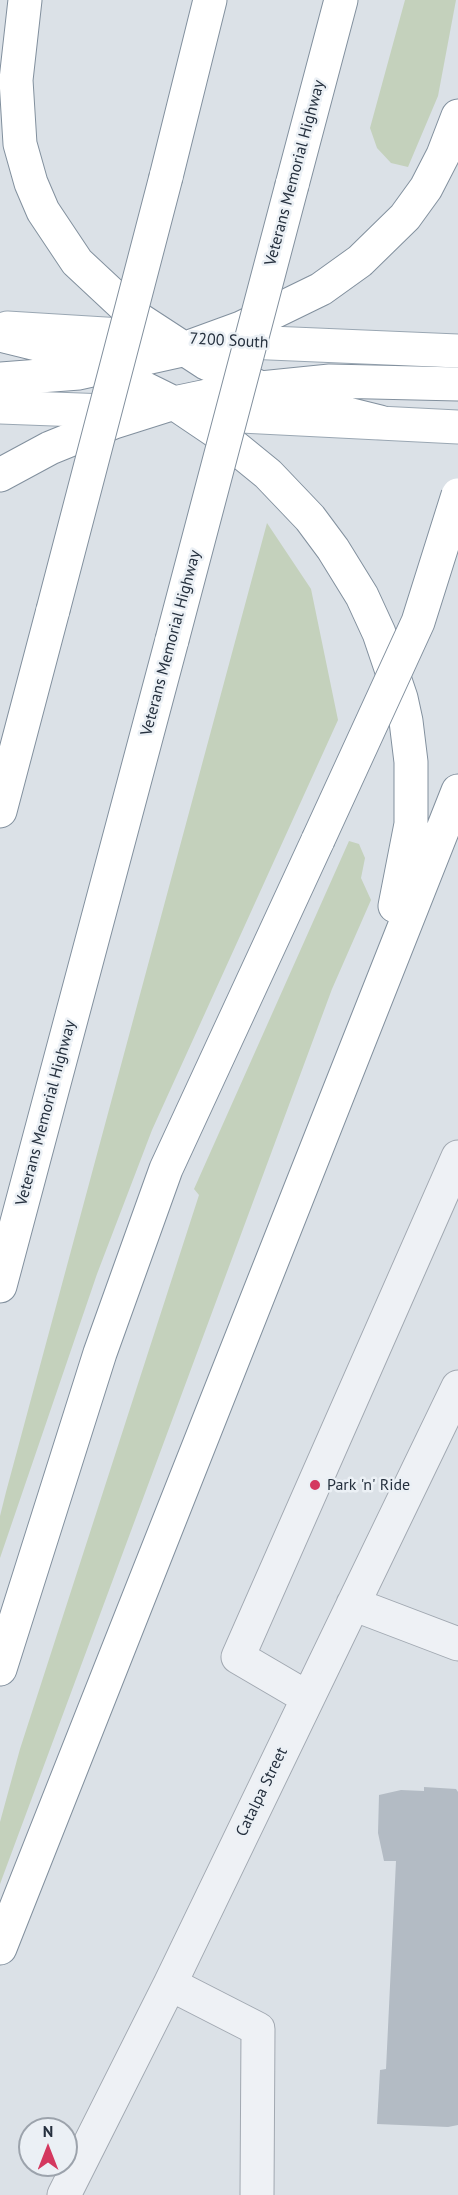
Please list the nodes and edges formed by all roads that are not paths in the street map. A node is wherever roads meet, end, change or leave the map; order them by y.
1 (4, 0) edge
2 (25, 0) edge
3 (210, 0) edge
4 (341, 0) edge
5 (0, 10) edge
6 (457, 130) edge
7 (0, 328) edge
8 (0, 335) edge
9 (186, 342) junction
10 (458, 351) edge
11 (107, 368) junction
12 (0, 379) edge
13 (458, 384) edge
14 (258, 387) junction
15 (0, 407) edge
16 (182, 408) junction
17 (144, 412) junction
18 (380, 422) junction
19 (458, 427) edge
20 (0, 475) edge
21 (458, 495) edge
22 (458, 791) edge
23 (0, 811) edge
24 (378, 990) junction
25 (458, 1157) edge
26 (0, 1286) edge
27 (458, 1388) edge
28 (446, 1439) edge
29 (353, 1604) junction
30 (458, 1644) edge
31 (0, 1669) edge
32 (308, 1698) junction
33 (0, 1948) edge
34 (170, 1984) junction
35 (64, 2195) edge
36 (257, 2195) edge

1 - 5 main road
2 - 9 main road
3 - 23 main road, bridge
4 - 26 main road, Veterans Memorial Highway, bridge
6 - 9 main road
7 - 9 main road, 7200 South
8 - 11 main road
9 - 10 main road, 7200 South
9 - 11 main road
9 - 14 main road
11 - 12 main road
11 - 16 main road
13 - 14 main road
14 - 16 main road
14 - 18 main road
15 - 17 main road
16 - 17 main road
16 - 18 main road
16 - 24 main road
17 - 20 main road
18 - 19 main road
21 - 31 main road, bridge
22 - 24 main road
24 - 33 main road
25 - 32 street
27 - 28 street, Catalpa Street
28 - 29 street, Catalpa Street
29 - 30 street
29 - 32 street, Catalpa Street
32 - 34 street, Catalpa Street
34 - 35 street, Catalpa Street
34 - 36 street

